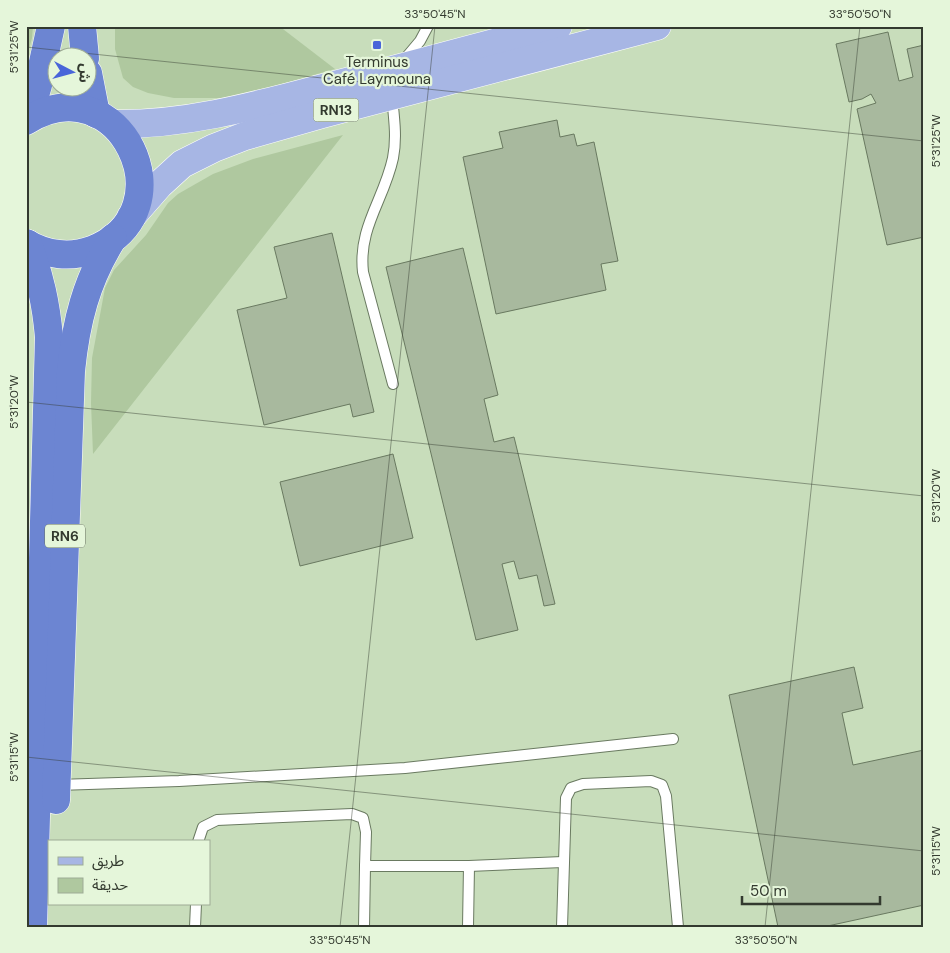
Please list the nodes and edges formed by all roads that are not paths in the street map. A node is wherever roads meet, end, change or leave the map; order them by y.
1 (51, 26) edge
2 (82, 26) edge
3 (428, 26) edge
4 (657, 26) edge
5 (553, 27) edge
6 (84, 48) edge
7 (393, 83) junction
8 (97, 98) edge
9 (105, 119) junction
10 (27, 120) edge
11 (131, 217) junction
12 (113, 238) junction
13 (27, 244) edge
14 (393, 384) dead end
15 (673, 739) dead end
16 (57, 785) junction
17 (54, 840) edge
18 (199, 840) edge
19 (563, 862) junction
20 (365, 866) junction
21 (470, 866) junction
22 (52, 906) edge
23 (196, 906) edge
24 (33, 927) edge
25 (51, 927) edge
26 (195, 927) edge
27 (364, 927) edge
28 (468, 927) edge
29 (562, 927) edge
30 (678, 927) edge

1 - 10 highway
2 - 6 highway
3 - 7 lane
4 - 7 main road, RN13
5 - 7 main road, RN13
7 - 9 main road, RN13
7 - 11 main road, RN13
7 - 14 lane
8 - 9 highway
9 - 10 highway, RN13
9 - 11 highway, RN13
11 - 12 highway, RN13
12 - 13 highway, RN13
12 - 16 highway, RN6
13 - 24 highway, RN6
15 - 16 lane
16 - 17 highway, RN6
18 - 20 lane
19 - 21 lane
19 - 29 lane
19 - 30 lane
20 - 21 lane
20 - 27 lane
21 - 28 lane
22 - 25 highway
23 - 26 lane

